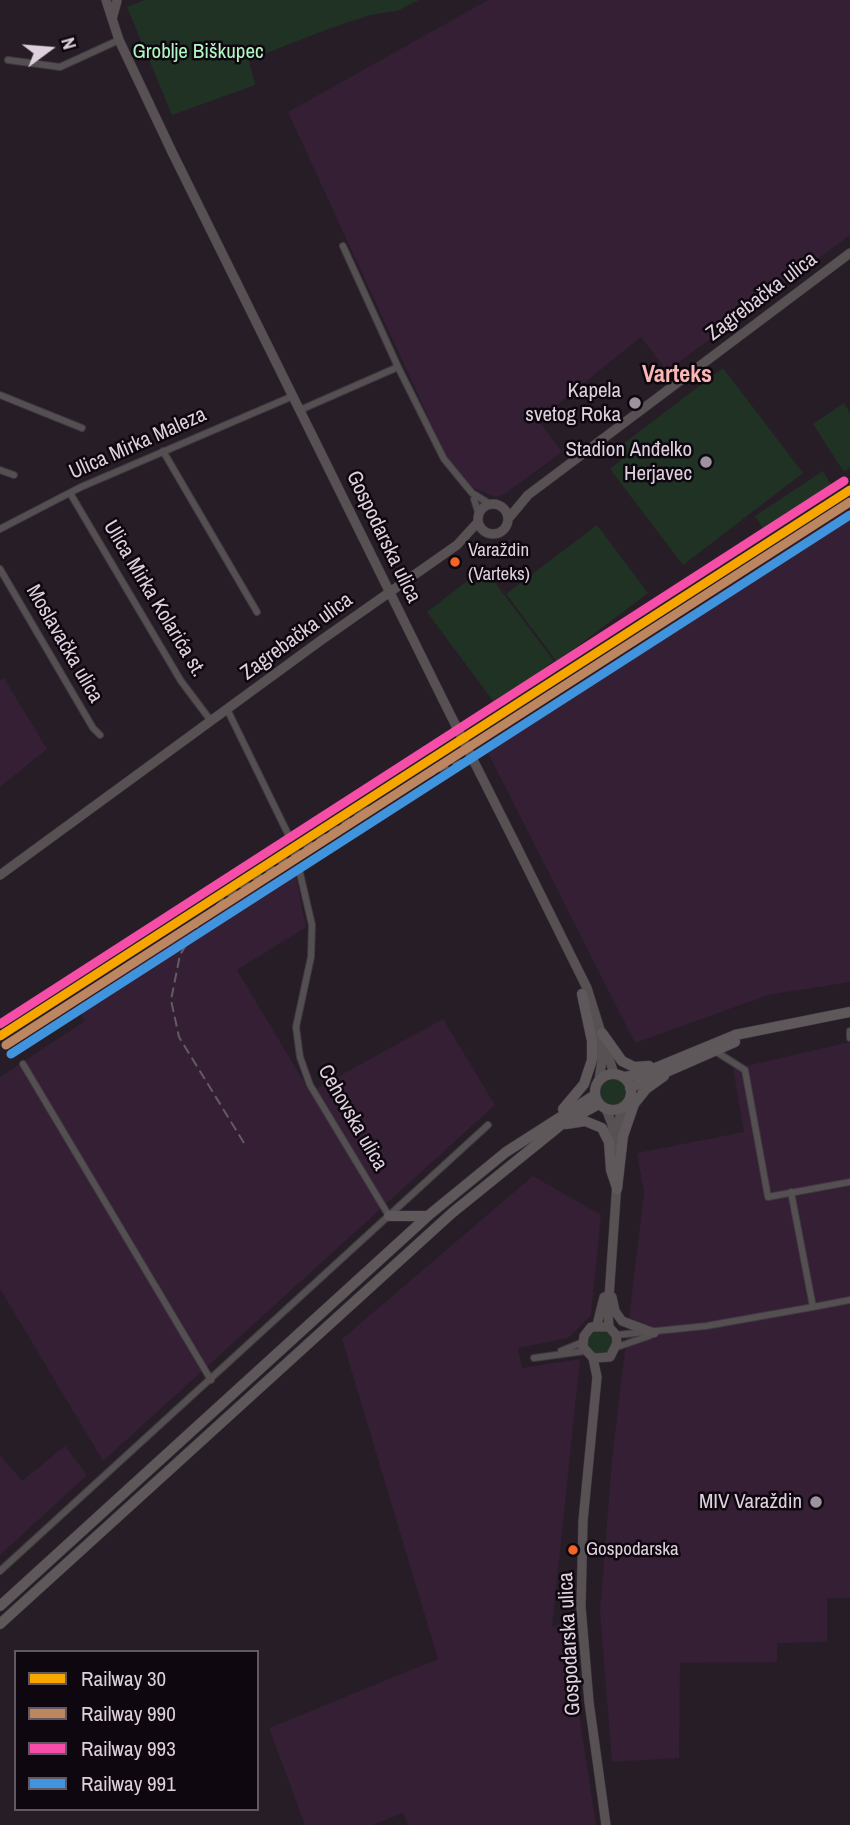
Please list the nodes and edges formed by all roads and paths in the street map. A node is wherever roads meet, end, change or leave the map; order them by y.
1 (106, 0) edge
2 (118, 1) edge
3 (112, 19) junction
4 (120, 40) junction
5 (8, 60) dead end
6 (343, 246) dead end
7 (850, 253) edge
8 (398, 367) junction
9 (0, 396) edge
10 (293, 396) junction
11 (300, 410) junction
12 (82, 428) dead end
13 (163, 451) junction
14 (0, 470) edge
15 (13, 475) dead end
16 (70, 493) junction
17 (472, 494) junction
18 (528, 495) junction
19 (495, 505) junction
20 (478, 518) junction
21 (508, 519) junction
22 (0, 529) edge
23 (490, 533) junction
24 (457, 545) junction
25 (0, 569) edge
26 (391, 591) junction
27 (257, 612) dead end
28 (227, 709) junction
29 (211, 721) junction
30 (100, 735) dead end
31 (288, 834) dead end
32 (299, 869) dead end
33 (0, 875) edge
34 (578, 971) junction
35 (582, 994) junction
36 (850, 1012) edge
37 (789, 1023) junction
38 (603, 1033) junction
39 (714, 1050) junction
40 (663, 1063) junction
41 (23, 1064) dead end
42 (675, 1067) junction
43 (618, 1075) junction
44 (599, 1080) junction
45 (631, 1088) junction
46 (600, 1103) junction
47 (623, 1107) junction
48 (559, 1121) junction
49 (488, 1125) dead end
50 (617, 1166) junction
51 (850, 1182) edge
52 (617, 1189) junction
53 (791, 1192) junction
54 (429, 1215) junction
55 (389, 1216) junction
56 (608, 1282) junction
57 (850, 1300) edge
58 (813, 1307) junction
59 (597, 1325) junction
60 (608, 1327) junction
61 (654, 1333) junction
62 (616, 1335) junction
63 (617, 1347) junction
64 (587, 1350) junction
65 (534, 1358) dead end
66 (604, 1359) junction
67 (597, 1377) junction
68 (211, 1380) junction
69 (0, 1571) edge
70 (0, 1606) edge
71 (0, 1624) edge
72 (606, 1825) edge

1 - 2 main road
1 - 3 main road, Gospodarska ulica
2 - 3 main road
3 - 4 main road, Gospodarska ulica
4 - 5 street
4 - 10 main road, Gospodarska ulica
6 - 8 street
7 - 18 main road, Zagrebačka ulica
8 - 11 street
8 - 17 street
9 - 12 street
10 - 11 main road, Gospodarska ulica
10 - 13 street, Ulica Mirka Maleza
11 - 26 main road, Gospodarska ulica
13 - 16 street, Ulica Mirka Maleza
13 - 27 street
14 - 15 street
16 - 22 street, Ulica Mirka Maleza
16 - 29 street, Ulica Mirka Kolarića st.
17 - 19 street
17 - 20 street
18 - 19 main road, Zagrebačka ulica
18 - 21 main road, Zagrebačka ulica
19 - 20 main road, Zagrebačka ulica
19 - 21 main road
20 - 23 main road
20 - 24 main road, Zagrebačka ulica
21 - 23 main road, Zagrebačka ulica
23 - 24 main road, Zagrebačka ulica
24 - 26 main road, Zagrebačka ulica
25 - 30 street, Moslavačka ulica
26 - 28 main road, Zagrebačka ulica
26 - 34 main road, Gospodarska ulica, bridge
28 - 29 main road, Zagrebačka ulica
28 - 31 street
29 - 33 main road, Zagrebačka ulica
32 - 55 street, Cehovska ulica
34 - 35 main road
34 - 38 main road, Gospodarska ulica
35 - 44 main road
35 - 48 main road
36 - 37 main road
37 - 39 main road
37 - 40 main road
38 - 40 main road
38 - 43 main road, Gospodarska ulica
39 - 42 main road
39 - 53 street
40 - 43 main road
41 - 68 street
42 - 45 main road
42 - 52 main road
43 - 44 main road
43 - 45 main road
44 - 46 main road
45 - 47 main road
46 - 47 main road
46 - 48 main road
46 - 50 main road
47 - 50 main road
48 - 52 main road
48 - 54 main road
48 - 71 main road
49 - 55 street
50 - 52 main road
51 - 53 street
52 - 56 main road
53 - 58 street
54 - 55 main road
54 - 70 main road
55 - 68 street
56 - 59 main road
56 - 60 main road
56 - 61 main road
57 - 58 street, Gospodarska ulica
58 - 61 street, Gospodarska ulica
59 - 60 main road
59 - 64 main road
60 - 62 main road
61 - 62 street, Gospodarska ulica
61 - 63 street, Gospodarska ulica
62 - 63 main road
63 - 66 main road, Gospodarska ulica
64 - 65 street
64 - 66 main road
64 - 67 main road, Gospodarska ulica
66 - 67 main road, Gospodarska ulica
67 - 72 main road, Gospodarska ulica
68 - 69 street

